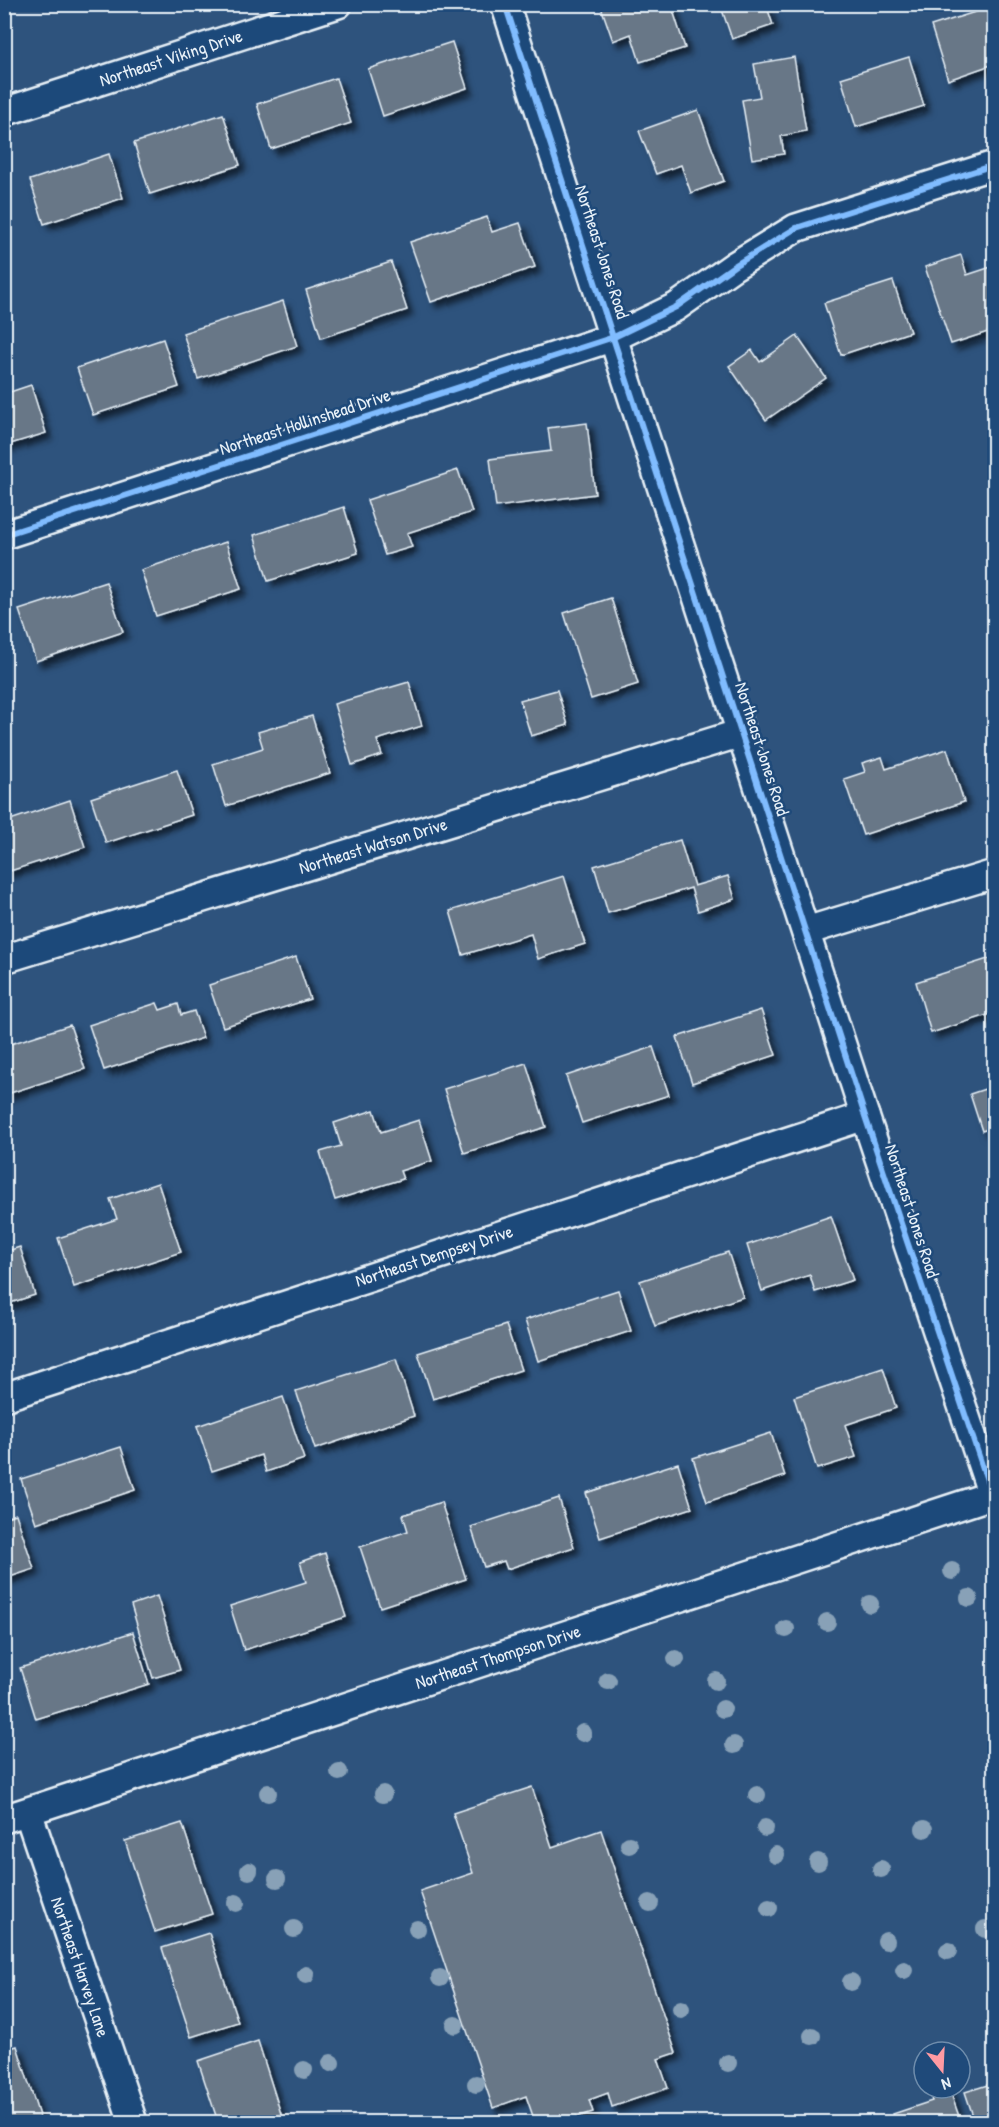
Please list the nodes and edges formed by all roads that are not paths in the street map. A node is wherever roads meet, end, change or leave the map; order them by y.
1 (338, 4) edge
2 (505, 4) edge
3 (4, 112) edge
4 (994, 165) edge
5 (614, 337) junction
6 (4, 535) edge
7 (741, 733) junction
8 (994, 874) edge
9 (806, 931) junction
10 (4, 959) edge
11 (865, 1116) junction
12 (4, 1397) edge
13 (993, 1498) edge
14 (16, 1816) edge
15 (133, 2122) edge

1 - 3 street, Northeast Viking Drive
2 - 5 street, Northeast Jones Road
4 - 5 street, Northeast Hollinshead Drive
5 - 6 street, Northeast Hollinshead Drive
5 - 7 street, Northeast Jones Road
7 - 9 street, Northeast Jones Road
7 - 10 street, Northeast Watson Drive
8 - 9 street
9 - 11 street, Northeast Jones Road
11 - 12 street, Northeast Dempsey Drive
11 - 13 street, Northeast Jones Road
13 - 14 street, Northeast Thompson Drive
14 - 15 street, Northeast Harvey Lane

